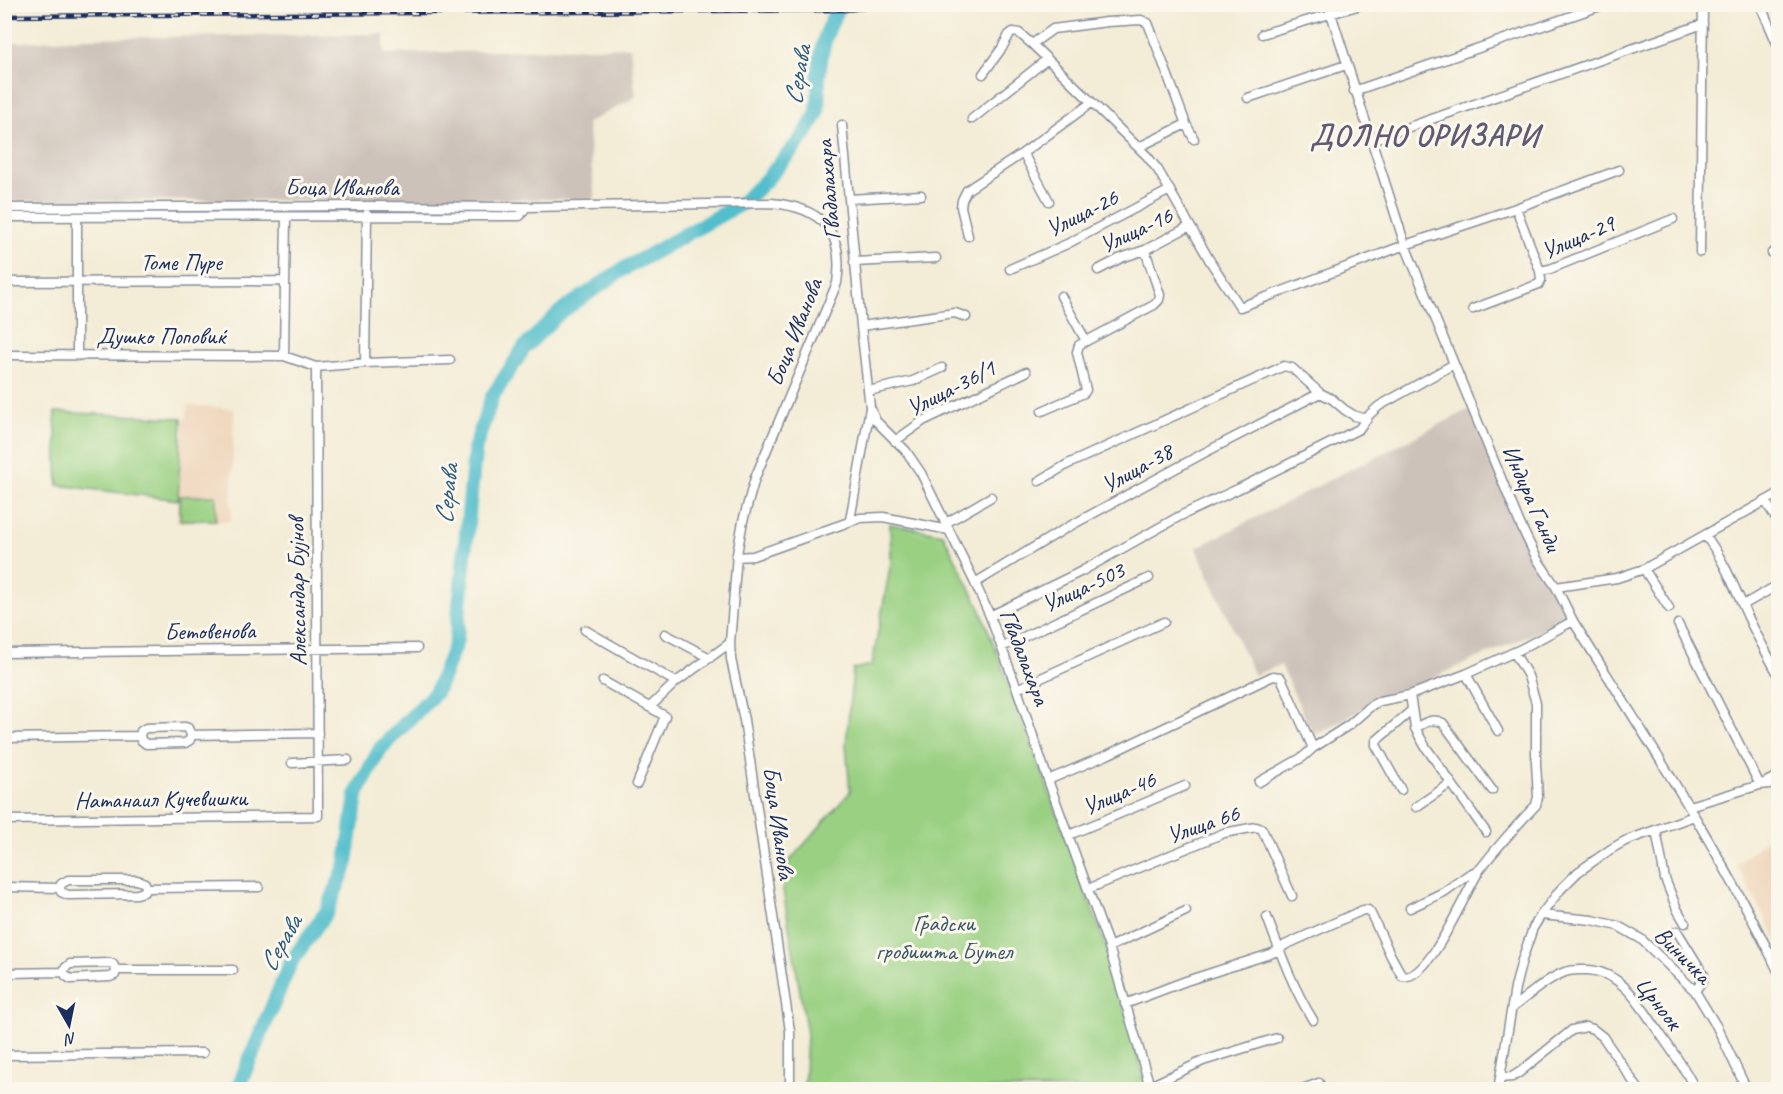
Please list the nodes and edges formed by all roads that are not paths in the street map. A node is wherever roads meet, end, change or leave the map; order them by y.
1 (1328, 4) edge
2 (1364, 4) edge
3 (1606, 4) edge
4 (1703, 4) edge
5 (1760, 4) edge
6 (1331, 15) junction
7 (1702, 24) junction
8 (1262, 34) dead end
9 (1032, 44) junction
10 (1779, 46) edge
11 (1046, 60) junction
12 (1346, 65) junction
13 (983, 74) dead end
14 (1354, 91) junction
15 (1248, 98) dead end
16 (1091, 103) junction
17 (972, 119) dead end
18 (1186, 124) junction
19 (842, 125) dead end
20 (1194, 140) dead end
21 (1372, 140) junction
22 (1139, 147) junction
23 (1023, 153) junction
24 (1619, 170) dead end
25 (1170, 190) junction
26 (921, 195) dead end
27 (849, 199) junction
28 (1049, 201) dead end
29 (368, 206) junction
30 (526, 207) junction
31 (4, 208) edge
32 (143, 208) junction
33 (1516, 208) junction
34 (286, 217) junction
35 (367, 217) junction
36 (4, 218) edge
37 (77, 218) junction
38 (143, 218) junction
39 (1673, 219) dead end
40 (1190, 226) junction
41 (968, 236) dead end
42 (837, 245) junction
43 (1405, 245) junction
44 (1145, 250) junction
45 (853, 251) junction
46 (1700, 252) dead end
47 (936, 258) dead end
48 (854, 262) junction
49 (1010, 268) dead end
50 (1098, 270) dead end
51 (1540, 271) junction
52 (285, 281) junction
53 (4, 282) edge
54 (77, 282) junction
55 (1061, 297) dead end
56 (1473, 309) dead end
57 (966, 317) dead end
58 (861, 326) junction
59 (1086, 341) junction
60 (4, 356) edge
61 (77, 356) junction
62 (284, 356) junction
63 (450, 360) dead end
64 (365, 363) junction
65 (1454, 364) junction
66 (316, 367) junction
67 (942, 368) dead end
68 (1026, 372) dead end
69 (868, 392) junction
70 (1320, 393) junction
71 (870, 407) junction
72 (1042, 411) dead end
73 (1367, 419) junction
74 (895, 441) junction
75 (1039, 481) dead end
76 (1779, 494) edge
77 (991, 497) dead end
78 (1765, 501) junction
79 (849, 520) junction
80 (1779, 521) edge
81 (947, 527) junction
82 (1705, 535) junction
83 (736, 557) junction
84 (1644, 569) junction
85 (1149, 578) dead end
86 (975, 583) junction
87 (1779, 585) edge
88 (1556, 587) junction
89 (1743, 605) junction
90 (1669, 608) dead end
91 (990, 616) junction
92 (1573, 621) junction
93 (1164, 622) dead end
94 (1678, 624) dead end
95 (585, 630) dead end
96 (665, 634) dead end
97 (730, 643) junction
98 (1002, 647) junction
99 (417, 648) dead end
100 (317, 650) junction
101 (1514, 652) junction
102 (4, 653) edge
103 (710, 658) junction
104 (1466, 674) junction
105 (1779, 674) edge
106 (603, 681) dead end
107 (676, 682) junction
108 (1017, 689) junction
109 (1410, 695) junction
110 (651, 706) junction
111 (1411, 711) junction
112 (1415, 728) junction
113 (1498, 731) dead end
114 (318, 733) junction
115 (191, 735) junction
116 (140, 736) junction
117 (4, 738) edge
118 (1313, 748) junction
119 (348, 760) dead end
120 (318, 762) junction
121 (292, 763) dead end
122 (1779, 776) edge
123 (1048, 780) junction
124 (1259, 782) dead end
125 (1451, 783) junction
126 (1779, 783) edge
127 (638, 784) dead end
128 (1760, 785) junction
129 (1185, 786) dead end
130 (1401, 790) dead end
131 (1492, 790) dead end
132 (1689, 806) junction
133 (1416, 807) dead end
134 (318, 816) joint
135 (1694, 816) junction
136 (4, 820) edge
137 (1656, 830) junction
138 (1486, 832) dead end
139 (1069, 836) junction
140 (1480, 869) junction
141 (4, 887) edge
142 (259, 887) dead end
143 (60, 888) junction
144 (146, 888) junction
145 (1088, 889) junction
146 (1292, 896) dead end
147 (1410, 908) dead end
148 (1186, 911) dead end
149 (1541, 915) junction
150 (1267, 917) dead end
151 (1685, 923) dead end
152 (1677, 931) dead end
153 (1109, 947) junction
154 (1279, 950) junction
155 (116, 970) junction
156 (233, 970) dead end
157 (1779, 971) edge
158 (64, 972) junction
159 (4, 973) edge
160 (1695, 991) junction
161 (1125, 1004) junction
162 (1512, 1008) junction
163 (1313, 1020) dead end
164 (1277, 1038) dead end
165 (203, 1053) dead end
166 (4, 1055) edge
167 (1500, 1078) junction
168 (1319, 1083) dead end
169 (1150, 1088) edge
170 (790, 1089) edge
171 (1300, 1089) edge
172 (1498, 1089) edge
173 (1639, 1089) edge
174 (1695, 1089) edge
175 (1748, 1089) edge

1 - 6 street, Индира Ганди
2 - 6 street
3 - 14 street
4 - 7 street
5 - 10 street
6 - 8 street
6 - 12 street, Индира Ганди
7 - 21 street
7 - 46 street
9 - 11 street
9 - 13 street
9 - 18 street
11 - 16 street
11 - 17 street
12 - 14 street, Индира Ганди
12 - 15 street
14 - 21 street, Индира Ганди
16 - 22 street
16 - 23 street
18 - 20 street
18 - 22 street
19 - 27 street, Гвадалахара
21 - 43 street, Индира Ганди
22 - 25 street
23 - 28 street
23 - 41 street
24 - 33 street
25 - 40 street
25 - 49 street, Улица-26
26 - 27 street
27 - 45 street, Гвадалахара
29 - 30 street, Боца Иванова
29 - 32 street, Боца Иванова
29 - 35 street
30 - 35 street
30 - 42 street, Боца Иванова
31 - 32 street, Боца Иванова
32 - 38 street
33 - 43 street
33 - 51 street
34 - 35 street
34 - 38 street
34 - 52 street
35 - 64 street
36 - 37 street
37 - 38 street
37 - 54 street
39 - 51 street, Улица-29
40 - 43 street
40 - 44 street, Улица-16
42 - 45 street, Гвадалахара
42 - 83 street, Боца Иванова
43 - 65 street, Индира Ганди
44 - 50 street, Улица-16
44 - 59 street
45 - 48 street, Гвадалахара
47 - 48 street
48 - 58 street, Гвадалахара
51 - 56 street, Улица-29
52 - 54 street, Томе Пуре
52 - 62 street
53 - 54 street, Томе Пуре
54 - 61 street
55 - 59 street
57 - 58 street
58 - 69 street, Гвадалахара
59 - 72 street
60 - 61 street, Душко Поповиќ
61 - 62 street, Душко Поповиќ
62 - 66 street, Душко Поповиќ
63 - 64 street
64 - 66 street
65 - 73 street
65 - 88 street, Индира Ганди
66 - 100 street, Александар Бујнов
67 - 69 street
68 - 74 street, Улица-36/1
69 - 71 street, Гвадалахара
70 - 73 street
70 - 75 street
70 - 86 street, Улица-38
71 - 74 street, Гвадалахара
71 - 79 street
73 - 91 street
74 - 81 street, Гвадалахара
76 - 78 street
77 - 81 street
78 - 80 street
78 - 82 street
79 - 81 street
79 - 83 street
81 - 86 street, Гвадалахара
82 - 84 street
82 - 89 street
83 - 97 street, Боца Иванова
84 - 88 street
84 - 90 street
85 - 98 street, Улица-503
86 - 91 street, Гвадалахара
87 - 89 street
88 - 92 street, Индира Ганди
89 - 105 street
91 - 98 street, Гвадалахара
92 - 101 street
92 - 132 street, Индира Ганди
93 - 108 street
94 - 128 street
95 - 107 street
96 - 103 street
97 - 103 street
97 - 170 street, Боца Иванова
98 - 108 street, Гвадалахара
99 - 100 street, Бетовенова
100 - 102 street, Бетовенова
100 - 114 street, Александар Бујнов
101 - 104 street
101 - 140 street
103 - 107 street
104 - 109 street
104 - 113 street
106 - 110 street
107 - 110 street
108 - 123 street, Гвадалахара
109 - 111 street
109 - 118 street
110 - 127 street
111 - 112 street
111 - 130 street
112 - 125 street
112 - 131 street
114 - 115 street
114 - 120 street, Александар Бујнов
115 - 116 street
115 - 116 street
116 - 117 street
118 - 123 street
118 - 124 street
119 - 120 street
120 - 121 street
120 - 134 street, Александар Бујнов
122 - 128 street
123 - 139 street, Гвадалахара
125 - 133 street
125 - 138 street
126 - 128 street
128 - 132 street
129 - 139 street, Улица-46
132 - 135 street, Индира Ганди
134 - 136 street, Натанаил Кучевишки
135 - 137 street
135 - 157 street, Индира Ганди
137 - 149 street
137 - 151 street
139 - 145 street, Гвадалахара
140 - 147 street
140 - 154 street
141 - 143 street
142 - 144 street
143 - 144 street
143 - 144 street
145 - 146 street, Улица 66
145 - 153 street, Гвадалахара
148 - 153 street
149 - 160 street, Виничка
149 - 162 street
150 - 154 street
152 - 160 street
153 - 161 street, Гвадалахара
154 - 161 street
154 - 163 street
155 - 156 street
155 - 158 street
155 - 158 street
158 - 159 street
160 - 175 street, Виничка
161 - 169 street, Гвадалахара
162 - 167 street
162 - 174 street, Црноок
164 - 169 street
165 - 166 street
167 - 172 street
167 - 173 street
168 - 171 street

